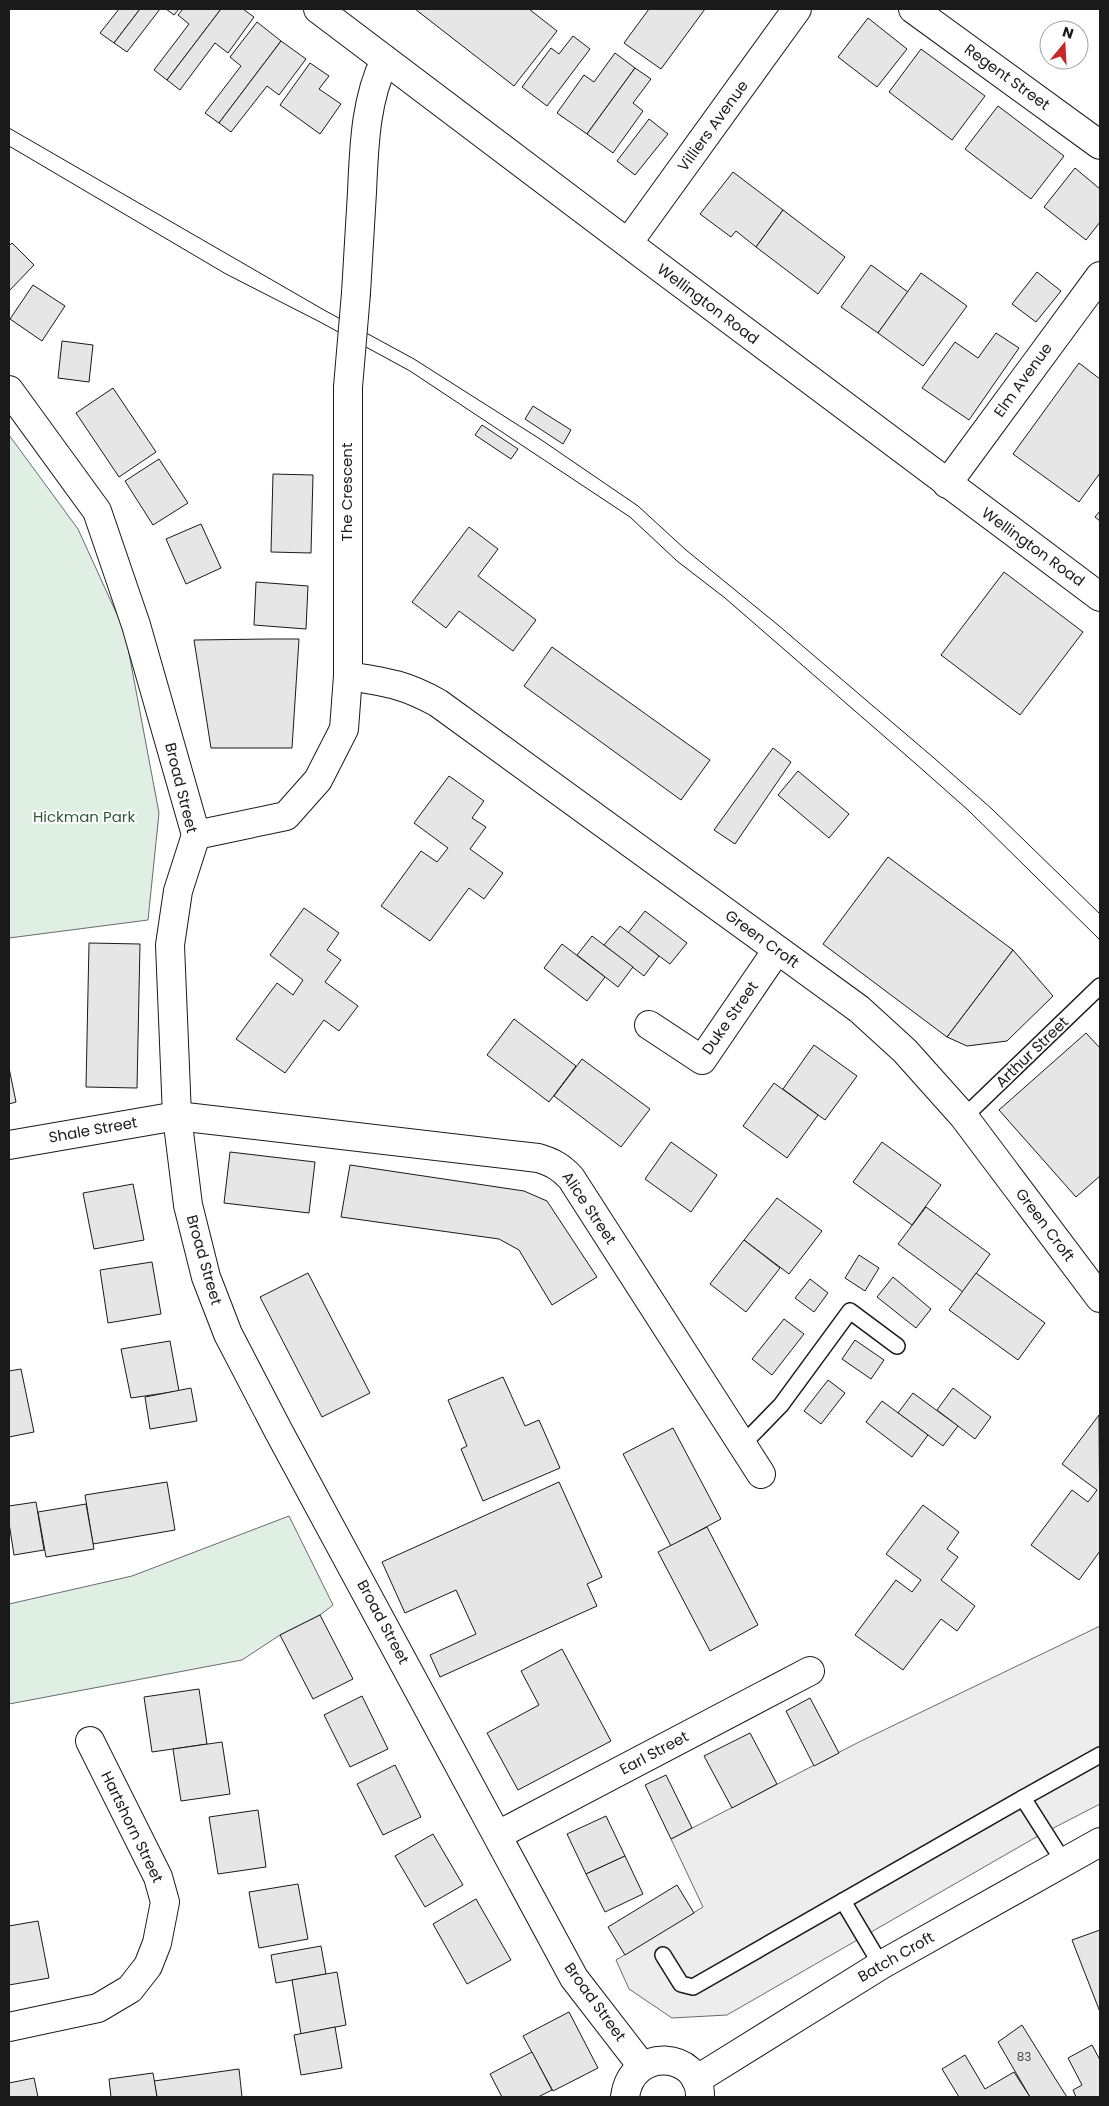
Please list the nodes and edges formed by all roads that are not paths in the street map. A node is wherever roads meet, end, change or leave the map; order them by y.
1 (797, 9) edge
2 (913, 9) edge
3 (328, 12) edge
4 (385, 60) junction
5 (1100, 144) edge
6 (628, 243) junction
7 (1100, 276) edge
8 (9, 390) edge
9 (947, 484) junction
10 (1100, 597) edge
11 (348, 676) junction
12 (196, 835) junction
13 (777, 950) junction
14 (1100, 986) edge
15 (648, 1025) dead end
16 (177, 1116) junction
17 (964, 1117) junction
18 (9, 1145) edge
19 (1100, 1298) edge
20 (897, 1346) dead end
21 (742, 1445) junction
22 (761, 1474) dead end
23 (810, 1671) dead end
24 (90, 1741) dead end
25 (1100, 1755) edge
26 (1023, 1798) junction
27 (498, 1835) junction
28 (1100, 1842) edge
29 (1063, 1862) junction
30 (843, 1901) junction
31 (663, 1954) dead end
32 (881, 1965) junction
33 (9, 2027) edge
34 (642, 2066) junction
35 (698, 2089) edge
36 (625, 2097) edge

1 - 6 main road, Villiers Avenue
2 - 5 main road, Regent Street
3 - 4 main road, Wellington Road
4 - 6 main road, Wellington Road
4 - 11 main road, The Crescent, bridge
6 - 9 main road, Wellington Road
7 - 9 main road, Elm Avenue
8 - 12 main road, Broad Street
9 - 10 main road, Wellington Road
11 - 12 main road, The Crescent
11 - 13 main road, Green Croft
12 - 16 main road, Broad Street
13 - 15 main road, Duke Street
13 - 17 main road, Green Croft
14 - 17 lane, Arthur Street
16 - 18 main road, Shale Street
16 - 21 main road, Alice Street
16 - 27 main road, Broad Street
17 - 19 main road, Green Croft
20 - 21 lane
21 - 22 main road, Alice Street
23 - 27 main road, Earl Street
24 - 33 main road, Hartshorn Street
25 - 26 lane
26 - 29 lane
26 - 30 lane
27 - 34 main road, Broad Street
28 - 29 main road, Batch Croft
29 - 32 main road, Batch Croft
30 - 31 lane
30 - 32 lane
32 - 35 main road, Batch Croft
34 - 35 main road
34 - 36 main road

